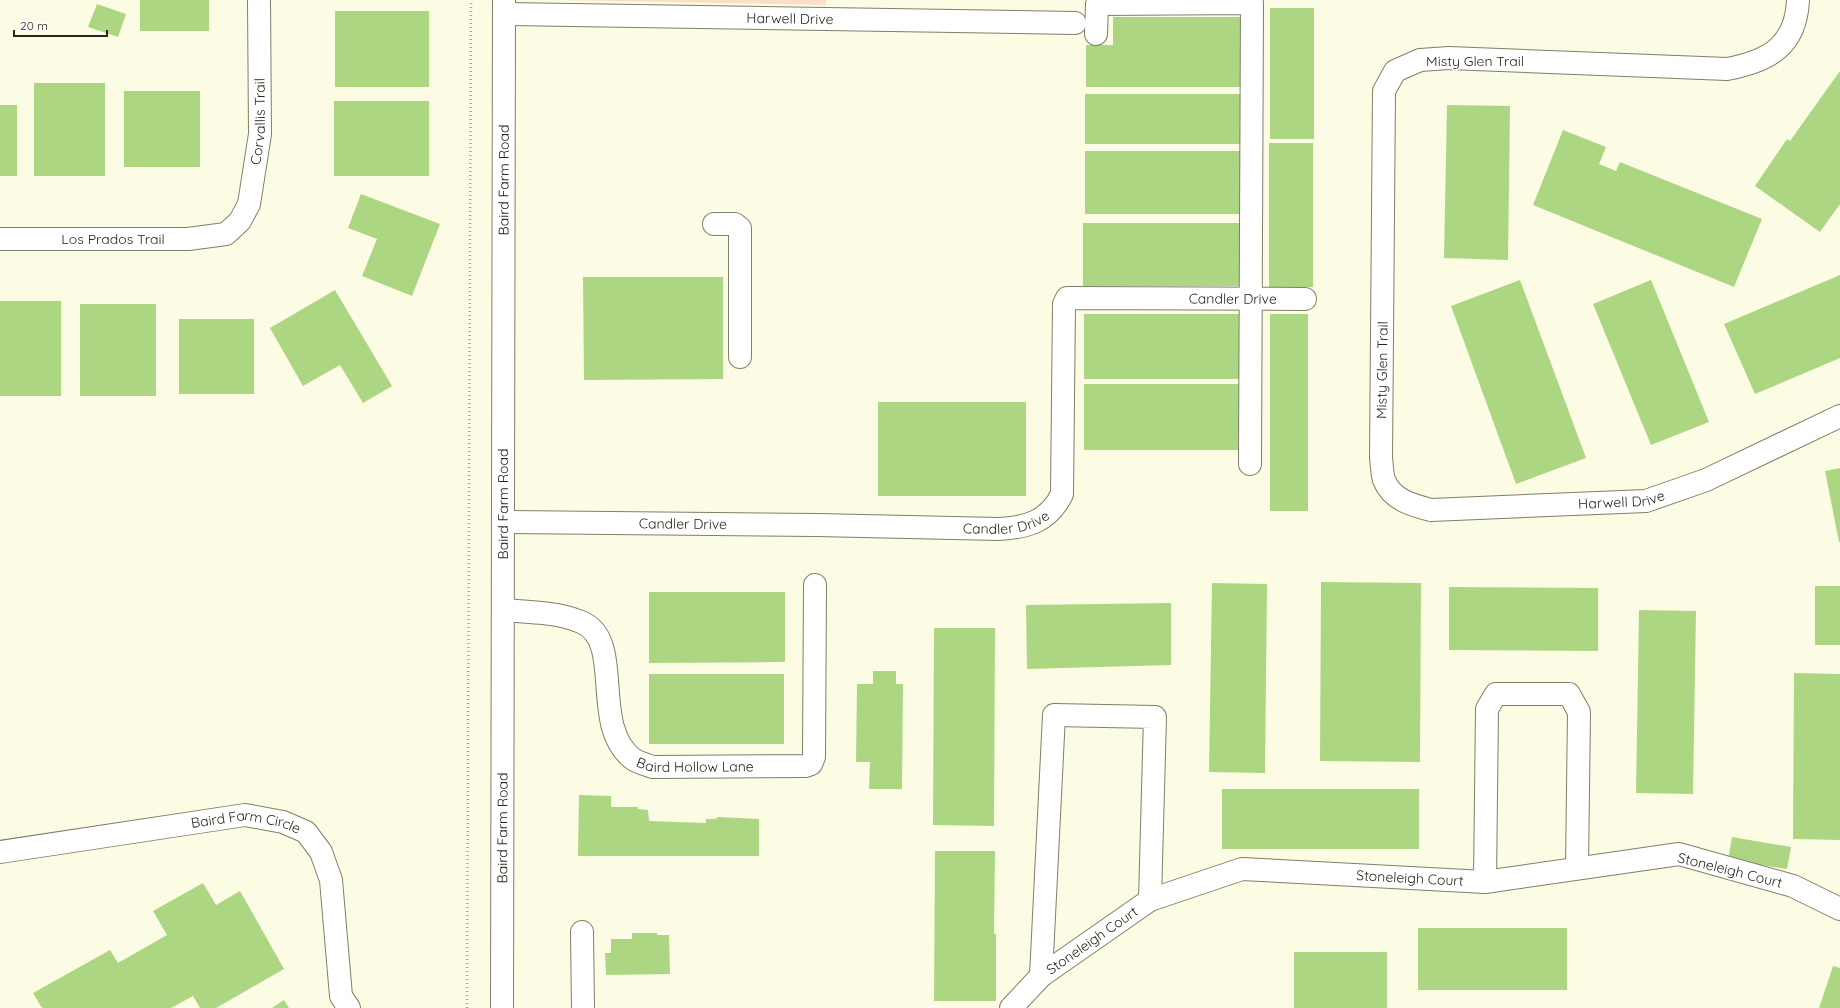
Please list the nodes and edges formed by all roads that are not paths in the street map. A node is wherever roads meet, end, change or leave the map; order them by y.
1 (259, 0) edge
2 (1798, 0) edge
3 (504, 7) edge
4 (1075, 23) dead end
5 (1096, 34) dead end
6 (714, 224) dead end
7 (226, 234) joint
8 (0, 239) edge
9 (1251, 298) junction
10 (1305, 299) dead end
11 (740, 357) dead end
12 (1840, 416) edge
13 (1250, 464) dead end
14 (1391, 490) joint
15 (503, 522) junction
16 (815, 585) dead end
17 (503, 610) junction
18 (0, 852) edge
19 (1577, 868) junction
20 (1485, 882) junction
21 (1150, 900) junction
22 (1840, 909) edge
23 (582, 932) dead end
24 (1041, 976) junction
25 (349, 1008) edge
26 (502, 1008) edge
27 (583, 1008) edge
28 (1011, 1008) edge

1 - 7 street, Corvallis Trail
2 - 14 street, Misty Glen Trail
3 - 4 street, Harwell Drive
3 - 15 street, Baird Farm Road
5 - 9 street
6 - 11 street
7 - 8 street, Los Prados Trail
9 - 10 street, Candler Drive
9 - 13 street
9 - 15 street, Candler Drive
12 - 14 street, Harwell Drive
15 - 17 street, Baird Farm Road
16 - 17 street, Baird Hollow Lane
17 - 26 street, Baird Farm Road
18 - 25 street, Baird Farm Circle
19 - 20 street, Stoneleigh Court
19 - 20 street
19 - 22 street, Stoneleigh Court
20 - 21 street, Stoneleigh Court
21 - 24 street, Stoneleigh Court
21 - 24 street
23 - 27 street
24 - 28 street, Stoneleigh Court

